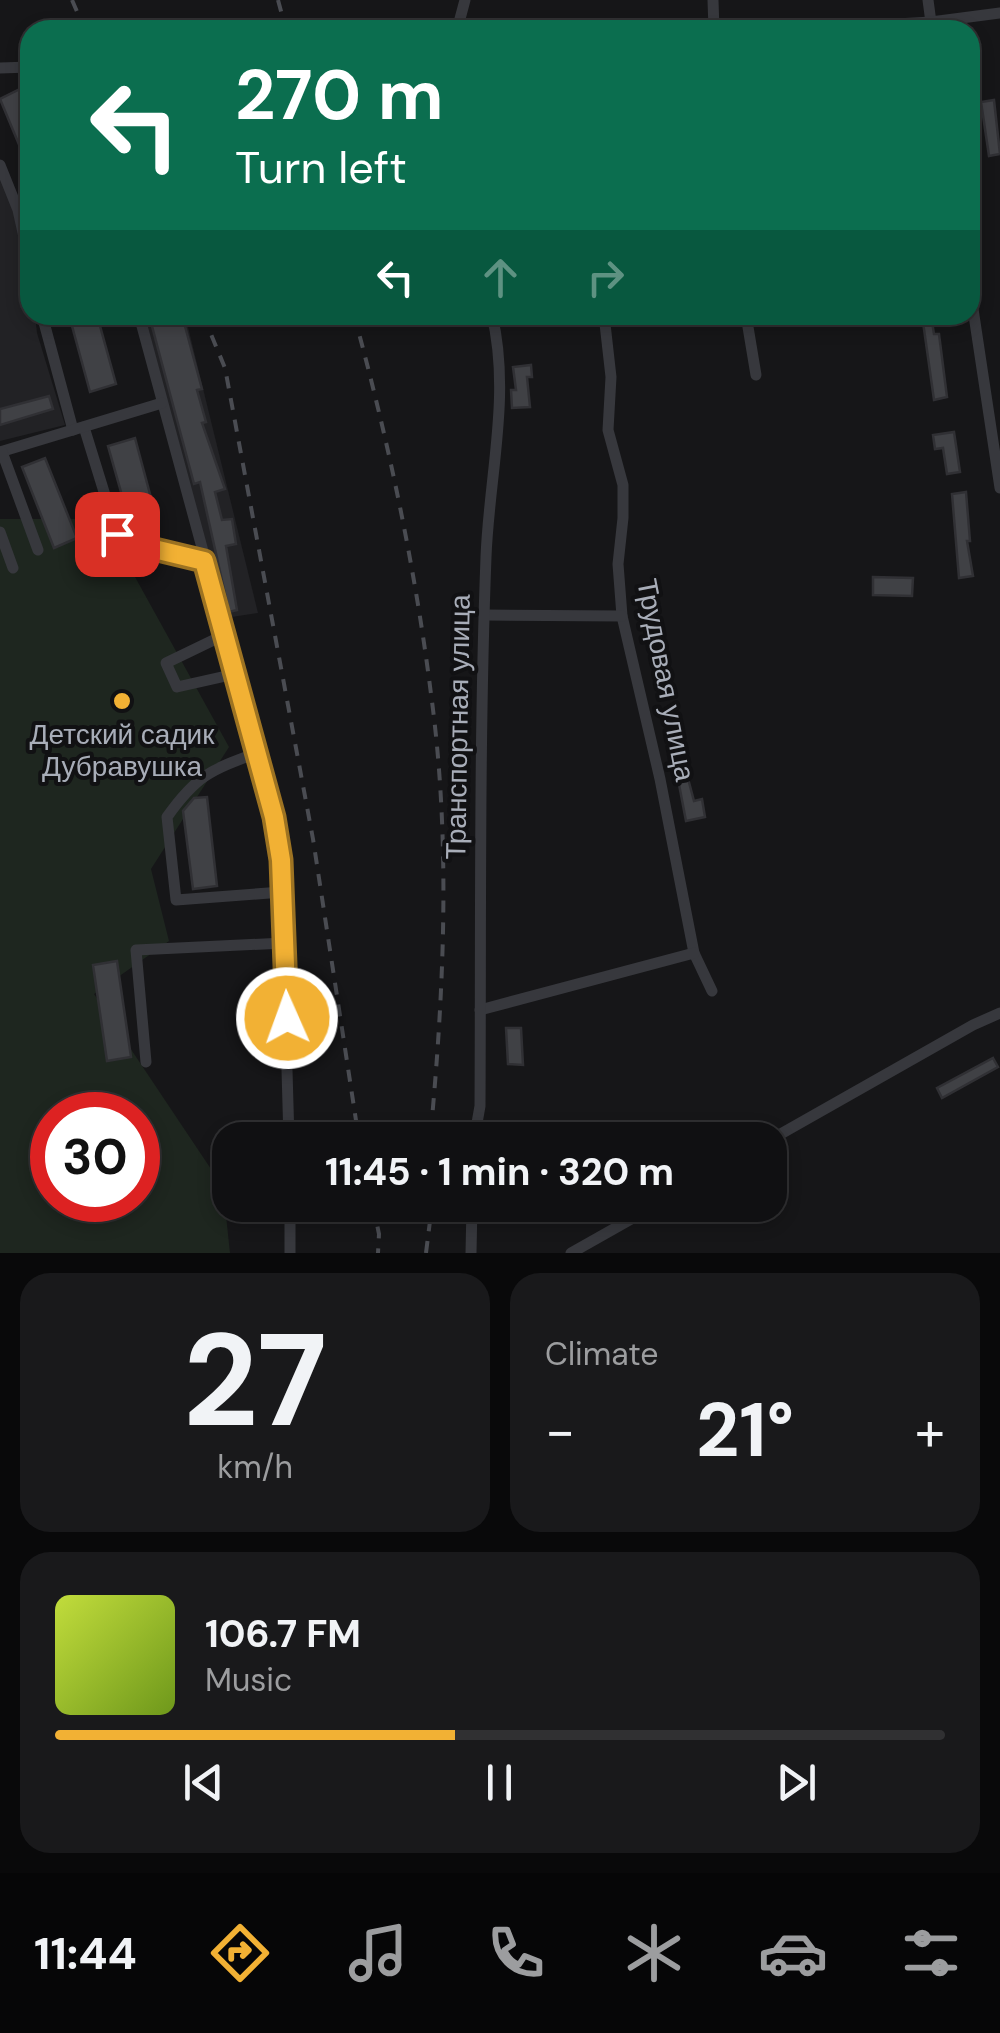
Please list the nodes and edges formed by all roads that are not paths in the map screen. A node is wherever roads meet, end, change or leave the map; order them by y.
1 (1000, 13) edge
2 (963, 20) edge
3 (0, 165) edge
4 (20, 219) edge
5 (45, 325) edge
6 (142, 325) edge
7 (493, 325) edge
8 (605, 325) edge
9 (748, 325) edge
10 (975, 325) edge
11 (756, 375) dead end
12 (162, 403) junction
13 (78, 428) junction
14 (1, 452) edge
15 (1000, 488) edge
16 (0, 532) edge
17 (38, 550) dead end
18 (204, 561) junction
19 (14, 568) dead end
20 (485, 616) junction
21 (622, 616) junction
22 (224, 635) junction
23 (235, 674) junction
24 (257, 753) junction
25 (282, 892) junction
26 (284, 943) junction
27 (694, 953) junction
28 (712, 992) dead end
29 (480, 1010) junction
30 (1000, 1013) edge
31 (146, 1062) dead end
32 (289, 1122) edge
33 (477, 1122) edge
34 (787, 1130) edge
35 (290, 1222) edge
36 (472, 1222) edge
37 (626, 1222) edge
38 (290, 1253) edge
39 (471, 1253) edge
40 (571, 1253) edge

1 - 2 street
3 - 4 street
5 - 13 street
6 - 12 street
7 - 20 street, Транспортная улица
8 - 21 street, Трудовая улица
9 - 11 street
10 - 15 street
12 - 13 street
12 - 18 street
13 - 14 street
13 - 18 street
14 - 17 street
16 - 19 street
18 - 22 street
20 - 21 street
20 - 29 street, Транспортная улица
21 - 27 street, Трудовая улица
22 - 23 street
22 - 23 street
23 - 24 street
24 - 25 street
24 - 25 street
25 - 26 street
26 - 31 street
26 - 32 street
27 - 28 street, Трудовая улица
27 - 29 street
29 - 33 street, Транспортная улица
30 - 34 street
35 - 38 street
36 - 39 street
37 - 40 street

